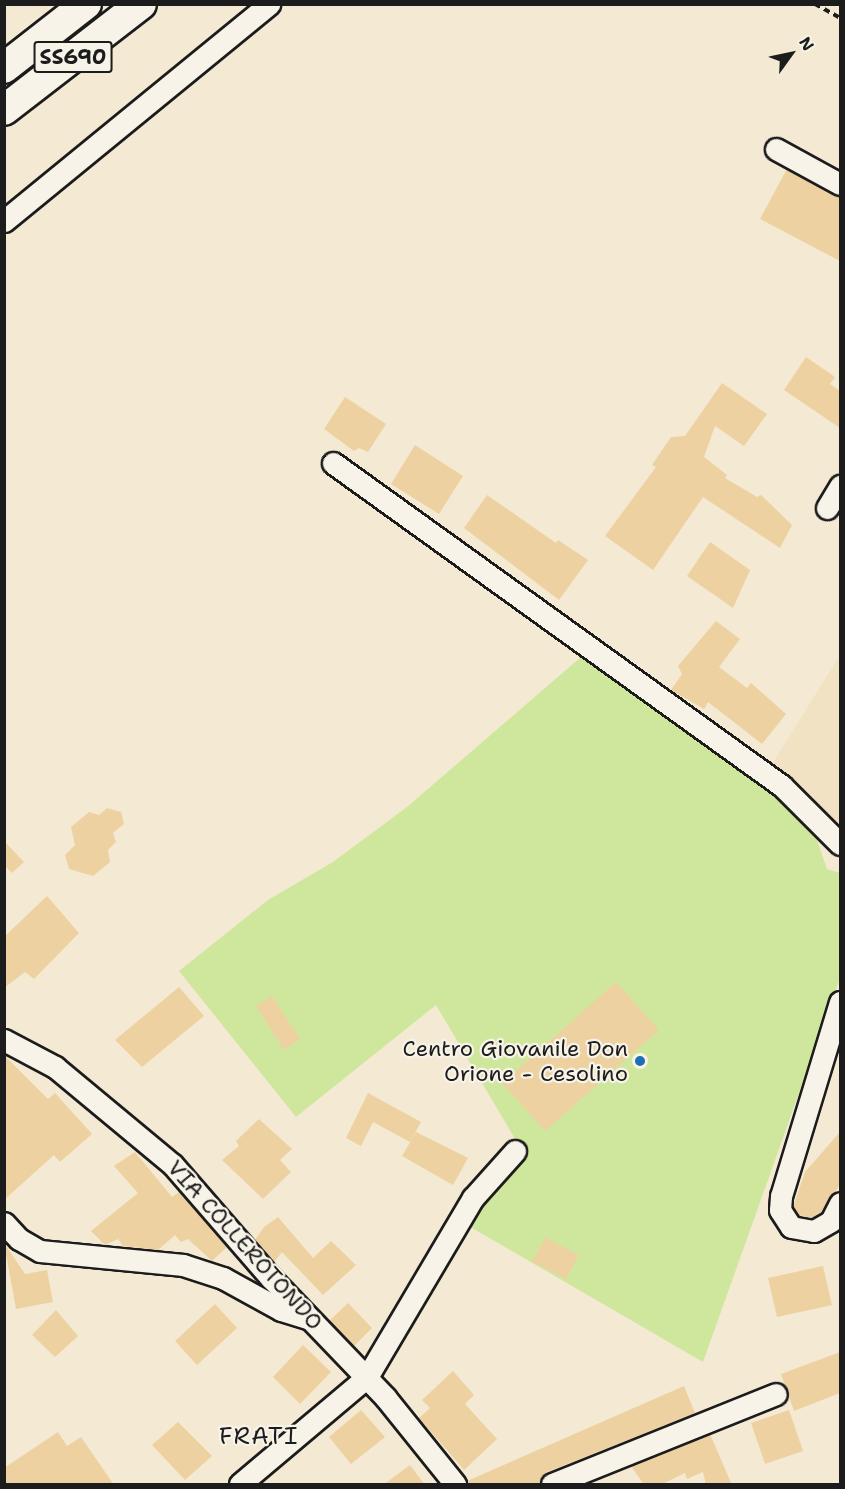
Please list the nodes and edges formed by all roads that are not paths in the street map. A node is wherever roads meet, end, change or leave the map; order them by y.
1 (86, 4) edge
2 (141, 4) edge
3 (269, 4) edge
4 (4, 68) edge
5 (4, 110) edge
6 (776, 149) dead end
7 (840, 184) edge
8 (4, 221) edge
9 (333, 463) dead end
10 (840, 486) edge
11 (827, 508) dead end
12 (840, 844) edge
13 (840, 1002) edge
14 (7, 1037) edge
15 (515, 1151) dead end
16 (840, 1203) edge
17 (4, 1223) edge
18 (311, 1319) junction
19 (367, 1377) junction
20 (776, 1394) dead end
21 (240, 1485) edge
22 (455, 1485) edge
23 (552, 1485) edge

1 - 4 highway, SS690
2 - 5 highway, SS690
3 - 8 street
6 - 7 street
9 - 12 street
10 - 11 street
13 - 16 street
14 - 18 street, VIA COLLEROTONDO
15 - 19 street
17 - 18 street
18 - 19 street, VIA COLLEROTONDO
19 - 21 street
19 - 22 street, VIA COLLEROTONDO
20 - 23 street

